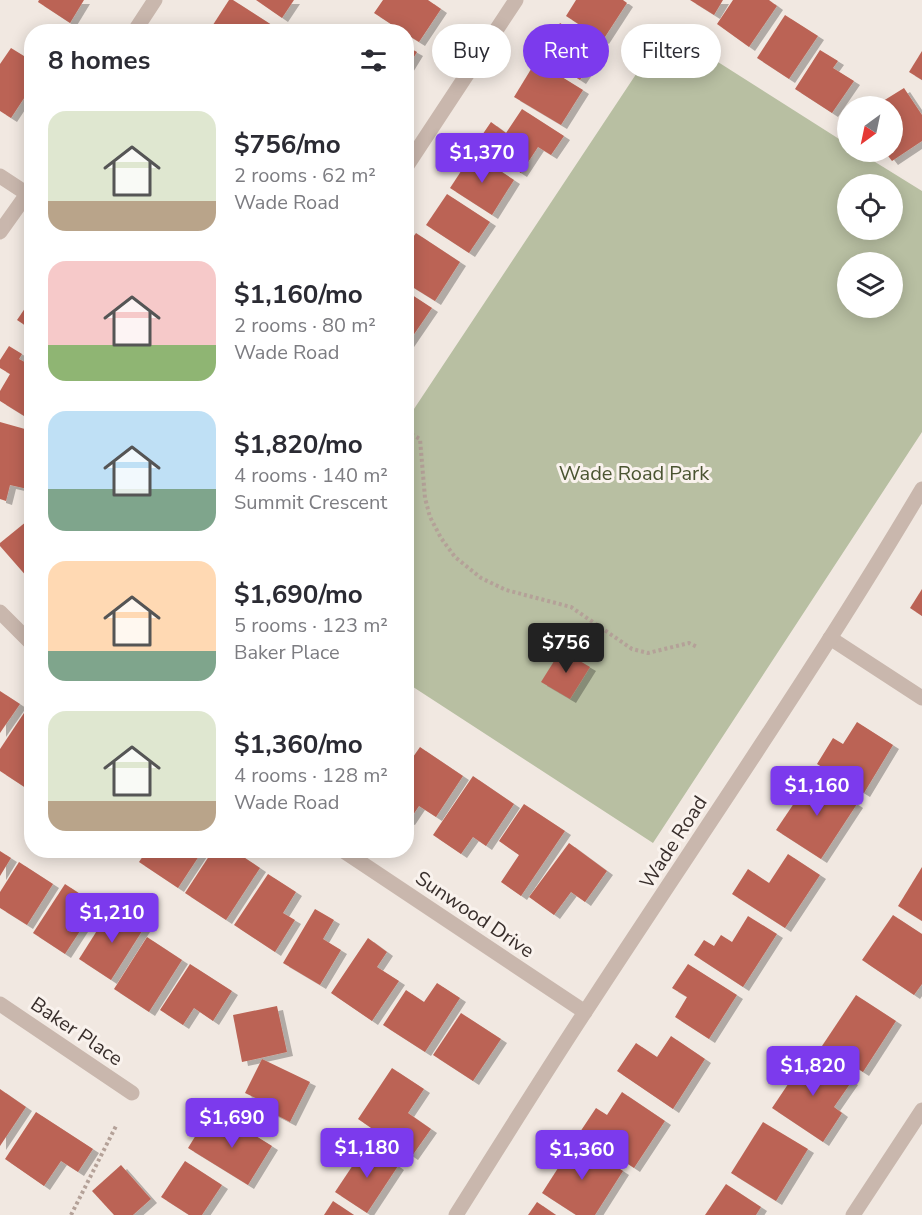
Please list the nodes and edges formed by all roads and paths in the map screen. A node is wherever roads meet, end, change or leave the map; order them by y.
1 (155, 0) edge
2 (516, 0) edge
3 (139, 24) edge
4 (414, 155) edge
5 (0, 176) edge
6 (24, 190) edge
7 (24, 201) edge
8 (0, 232) edge
9 (414, 435) edge
10 (922, 489) edge
11 (0, 612) edge
12 (24, 636) edge
13 (830, 638) junction
14 (696, 647) dead end
15 (922, 698) edge
16 (354, 858) edge
17 (0, 1005) edge
18 (585, 1012) junction
19 (132, 1093) dead end
20 (922, 1110) edge
21 (116, 1126) dead end
22 (70, 1215) edge
23 (456, 1215) edge
24 (854, 1215) edge

1 - 3 street
2 - 4 street
5 - 6 street
7 - 8 street
9 - 14 path
10 - 13 street, Wade Road
11 - 12 street
13 - 15 street
13 - 18 street, Wade Road
16 - 18 street, Sunwood Drive
17 - 19 street, Baker Place
18 - 23 street, Wade Road
20 - 24 street
21 - 22 path

